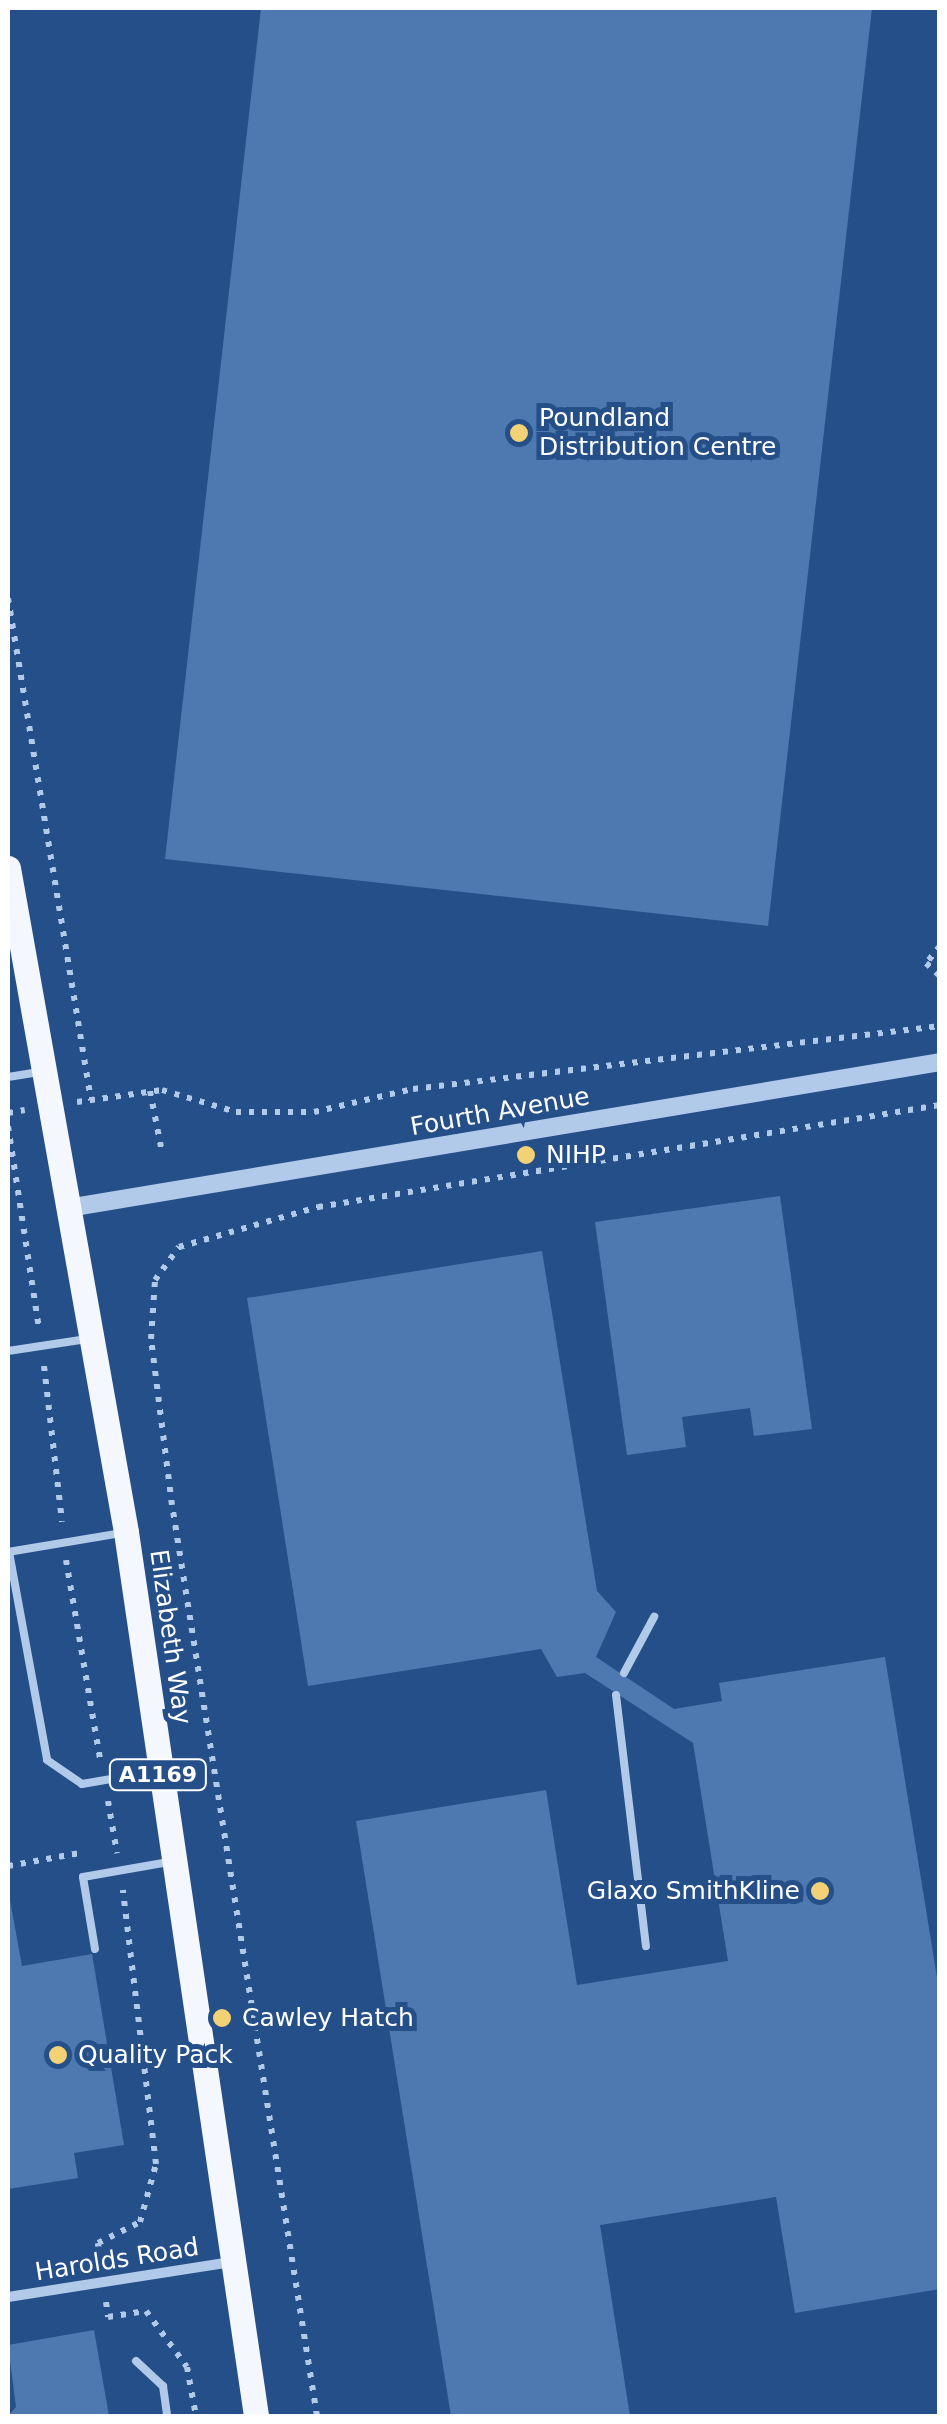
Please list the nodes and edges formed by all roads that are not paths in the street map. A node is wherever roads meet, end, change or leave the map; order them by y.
1 (8, 868) edge
2 (940, 1062) edge
3 (44, 1071) junction
4 (8, 1077) edge
5 (68, 1208) junction
6 (92, 1338) junction
7 (8, 1351) edge
8 (126, 1532) junction
9 (8, 1552) edge
10 (654, 1616) dead end
11 (624, 1673) dead end
12 (616, 1696) dead end
13 (158, 1771) junction
14 (170, 1862) junction
15 (646, 1946) dead end
16 (95, 1949) dead end
17 (232, 2262) junction
18 (8, 2297) edge
19 (136, 2361) dead end
20 (167, 2416) edge
21 (256, 2416) edge

1 - 3 main road, Elizabeth Way / A1169
2 - 5 street, Fourth Avenue
3 - 4 lane
3 - 5 main road, Elizabeth Way / A1169
5 - 6 main road, Elizabeth Way / A1169
6 - 7 lane
6 - 8 main road, Elizabeth Way / A1169
8 - 9 lane
8 - 13 main road, Elizabeth Way / A1169
9 - 13 lane
10 - 11 lane
12 - 15 lane
13 - 14 main road, Elizabeth Way / A1169
14 - 16 lane
14 - 17 main road, Elizabeth Way / A1169
17 - 18 street, Harolds Road
17 - 21 main road, Elizabeth Way / A1169
19 - 20 lane

